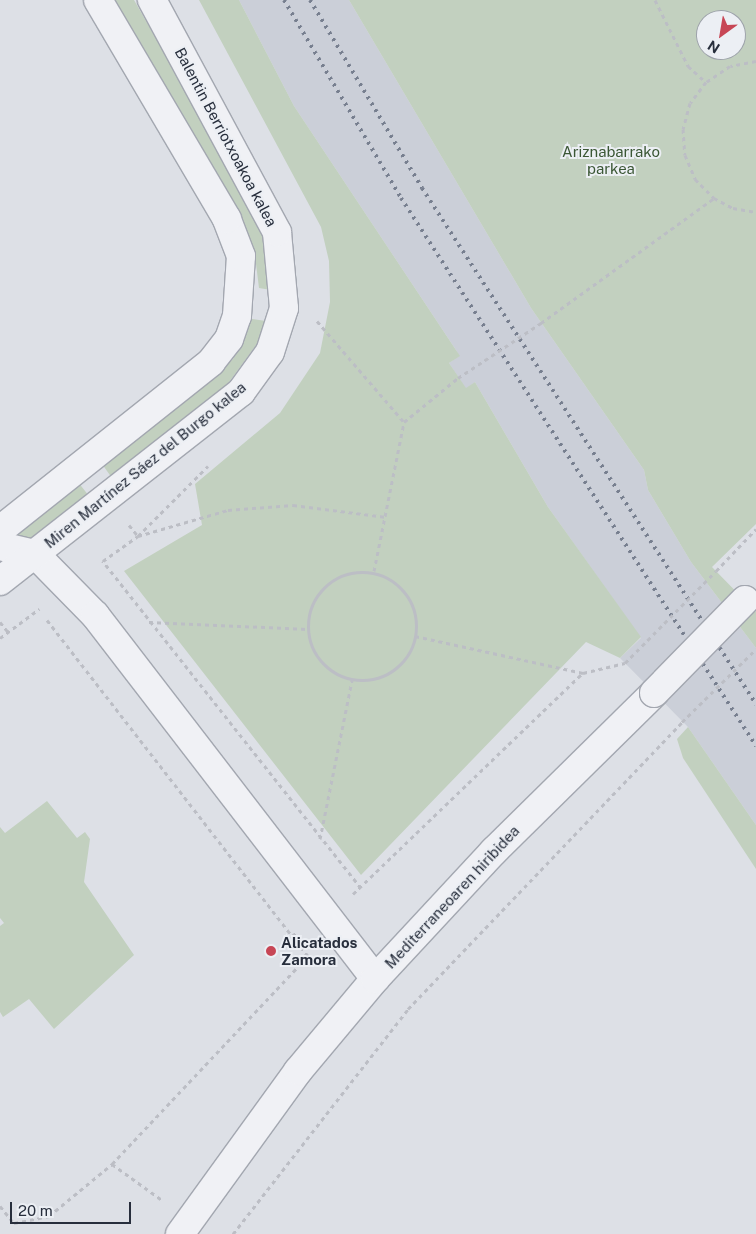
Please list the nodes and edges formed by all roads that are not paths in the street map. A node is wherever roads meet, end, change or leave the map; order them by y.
1 (98, 0) edge
2 (152, 0) edge
3 (284, 308) joint
4 (0, 530) edge
5 (0, 546) edge
6 (35, 554) junction
7 (0, 581) edge
8 (750, 594) edge
9 (376, 979) junction
10 (180, 1234) edge

1 - 4 street
2 - 3 street, Balentin Berriotxoakoa kalea
3 - 6 street, Miren Martínez Sáez del Burgo kalea
5 - 6 street
6 - 7 street, Miren Martínez Sáez del Burgo kalea
6 - 9 street
8 - 9 street, Mediterraneoaren hiribidea, bridge
9 - 10 street, Mediterraneoaren hiribidea

